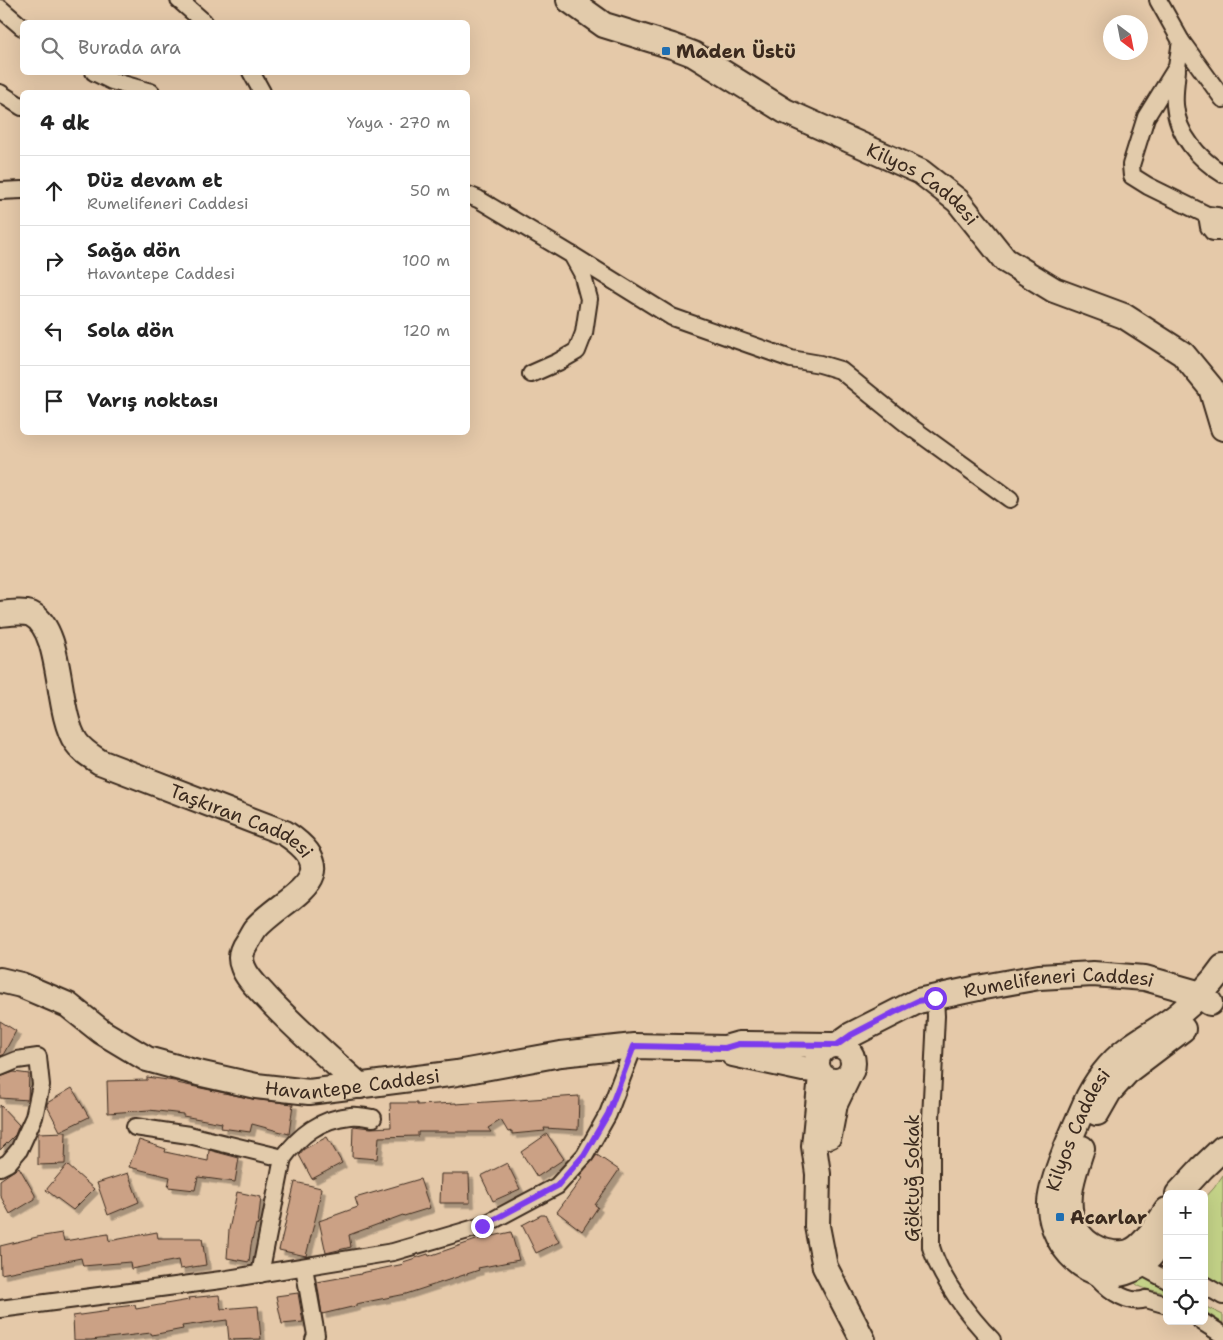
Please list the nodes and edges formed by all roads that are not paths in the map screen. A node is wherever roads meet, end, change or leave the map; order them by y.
1 (179, 0) edge
2 (569, 0) edge
3 (1158, 0) edge
4 (0, 8) edge
5 (202, 20) edge
6 (20, 25) edge
7 (1181, 41) junction
8 (1177, 68) junction
9 (98, 75) edge
10 (253, 75) edge
11 (117, 88) edge
12 (134, 90) edge
13 (261, 90) edge
14 (0, 93) edge
15 (1223, 99) edge
16 (20, 106) edge
17 (1223, 174) edge
18 (20, 190) edge
19 (0, 191) edge
20 (470, 196) edge
21 (1215, 217) edge
22 (1223, 230) edge
23 (572, 255) junction
24 (531, 374) dead end
25 (1223, 428) edge
26 (1010, 499) dead end
27 (0, 614) edge
28 (1223, 967) edge
29 (0, 980) edge
30 (1211, 996) edge
31 (935, 998) junction
32 (906, 1008) junction
33 (834, 1045) junction
34 (634, 1046) junction
35 (725, 1048) junction
36 (0, 1067) edge
37 (851, 1069) junction
38 (820, 1073) junction
39 (360, 1086) junction
40 (373, 1118) dead end
41 (136, 1127) dead end
42 (1223, 1148) edge
43 (283, 1158) junction
44 (1223, 1160) edge
45 (0, 1167) edge
46 (818, 1174) junction
47 (1182, 1190) edge
48 (1199, 1190) edge
49 (1163, 1216) edge
50 (1163, 1238) edge
51 (1128, 1264) edge
52 (304, 1267) junction
53 (260, 1274) junction
54 (1163, 1278) edge
55 (1208, 1287) edge
56 (1223, 1296) edge
57 (1208, 1300) edge
58 (1163, 1304) edge
59 (1223, 1307) edge
60 (0, 1309) edge
61 (1207, 1325) edge
62 (1223, 1335) edge
63 (314, 1340) edge
64 (863, 1340) edge
65 (992, 1340) edge

1 - 5 street
2 - 25 street, Kilyos Caddesi
3 - 7 street
4 - 6 street
7 - 8 street
7 - 15 street
8 - 17 street
8 - 21 street
9 - 11 street
10 - 13 street
11 - 12 street
14 - 16 street
18 - 19 street
20 - 23 street
21 - 22 street
23 - 24 street
23 - 26 street
27 - 39 street, Taşkıran Caddesi
28 - 30 street, Kilyos Caddesi
29 - 39 street, Havantepe Caddesi
30 - 31 street, Rumelifeneri Caddesi
30 - 51 street, Kilyos Caddesi
30 - 51 street, Kilyos Caddesi
31 - 32 street, Rumelifeneri Caddesi
31 - 65 street, Göktuğ Sokak
32 - 33 street, Rumelifeneri Caddesi
32 - 37 street, Rumelifeneri Caddesi
33 - 35 street, Havantepe Caddesi
33 - 37 street
33 - 38 street
34 - 35 street, Havantepe Caddesi
34 - 39 street, Havantepe Caddesi
34 - 52 street
35 - 38 street, Havantepe Caddesi
36 - 45 street
37 - 38 street
37 - 46 street, Rumelifeneri Caddesi
38 - 46 street, Rumelifeneri Caddesi
40 - 43 street
41 - 43 street
42 - 47 street
43 - 53 street
44 - 48 street
46 - 64 street, Rumelifeneri Caddesi
49 - 51 street
50 - 51 street
51 - 54 street
51 - 58 street
52 - 53 street
52 - 63 street
53 - 60 street
55 - 56 street
57 - 59 street
61 - 62 street

